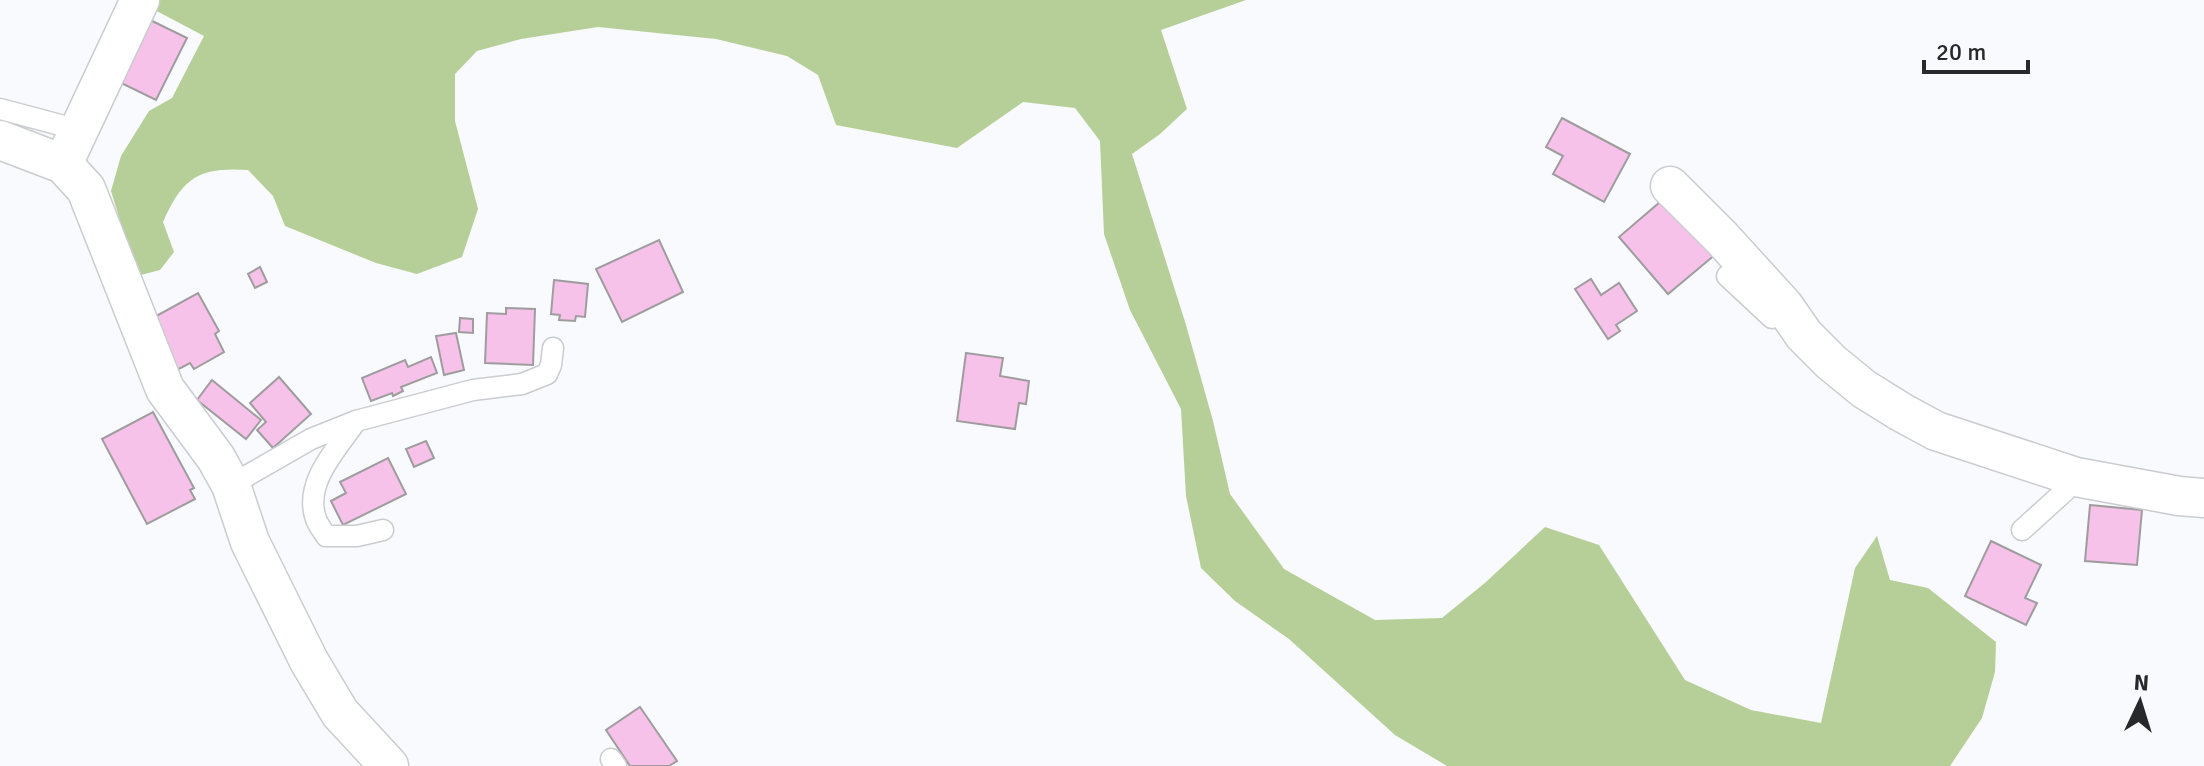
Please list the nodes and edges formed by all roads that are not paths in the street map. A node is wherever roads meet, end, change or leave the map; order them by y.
1 (140, 0) edge
2 (0, 109) edge
3 (79, 130) junction
4 (0, 140) edge
5 (63, 164) junction
6 (1670, 186) dead end
7 (1727, 276) dead end
8 (1804, 335) junction
9 (553, 348) dead end
10 (356, 421) junction
11 (2076, 477) junction
12 (231, 485) junction
13 (2204, 498) edge
14 (383, 530) dead end
15 (2022, 530) dead end
16 (389, 766) edge

1 - 3 street
2 - 3 lane
3 - 5 street
4 - 5 street
5 - 12 street
6 - 8 street
7 - 8 lane
8 - 11 street
9 - 10 lane
10 - 12 lane
10 - 14 lane
11 - 13 street
11 - 15 lane
12 - 16 street

